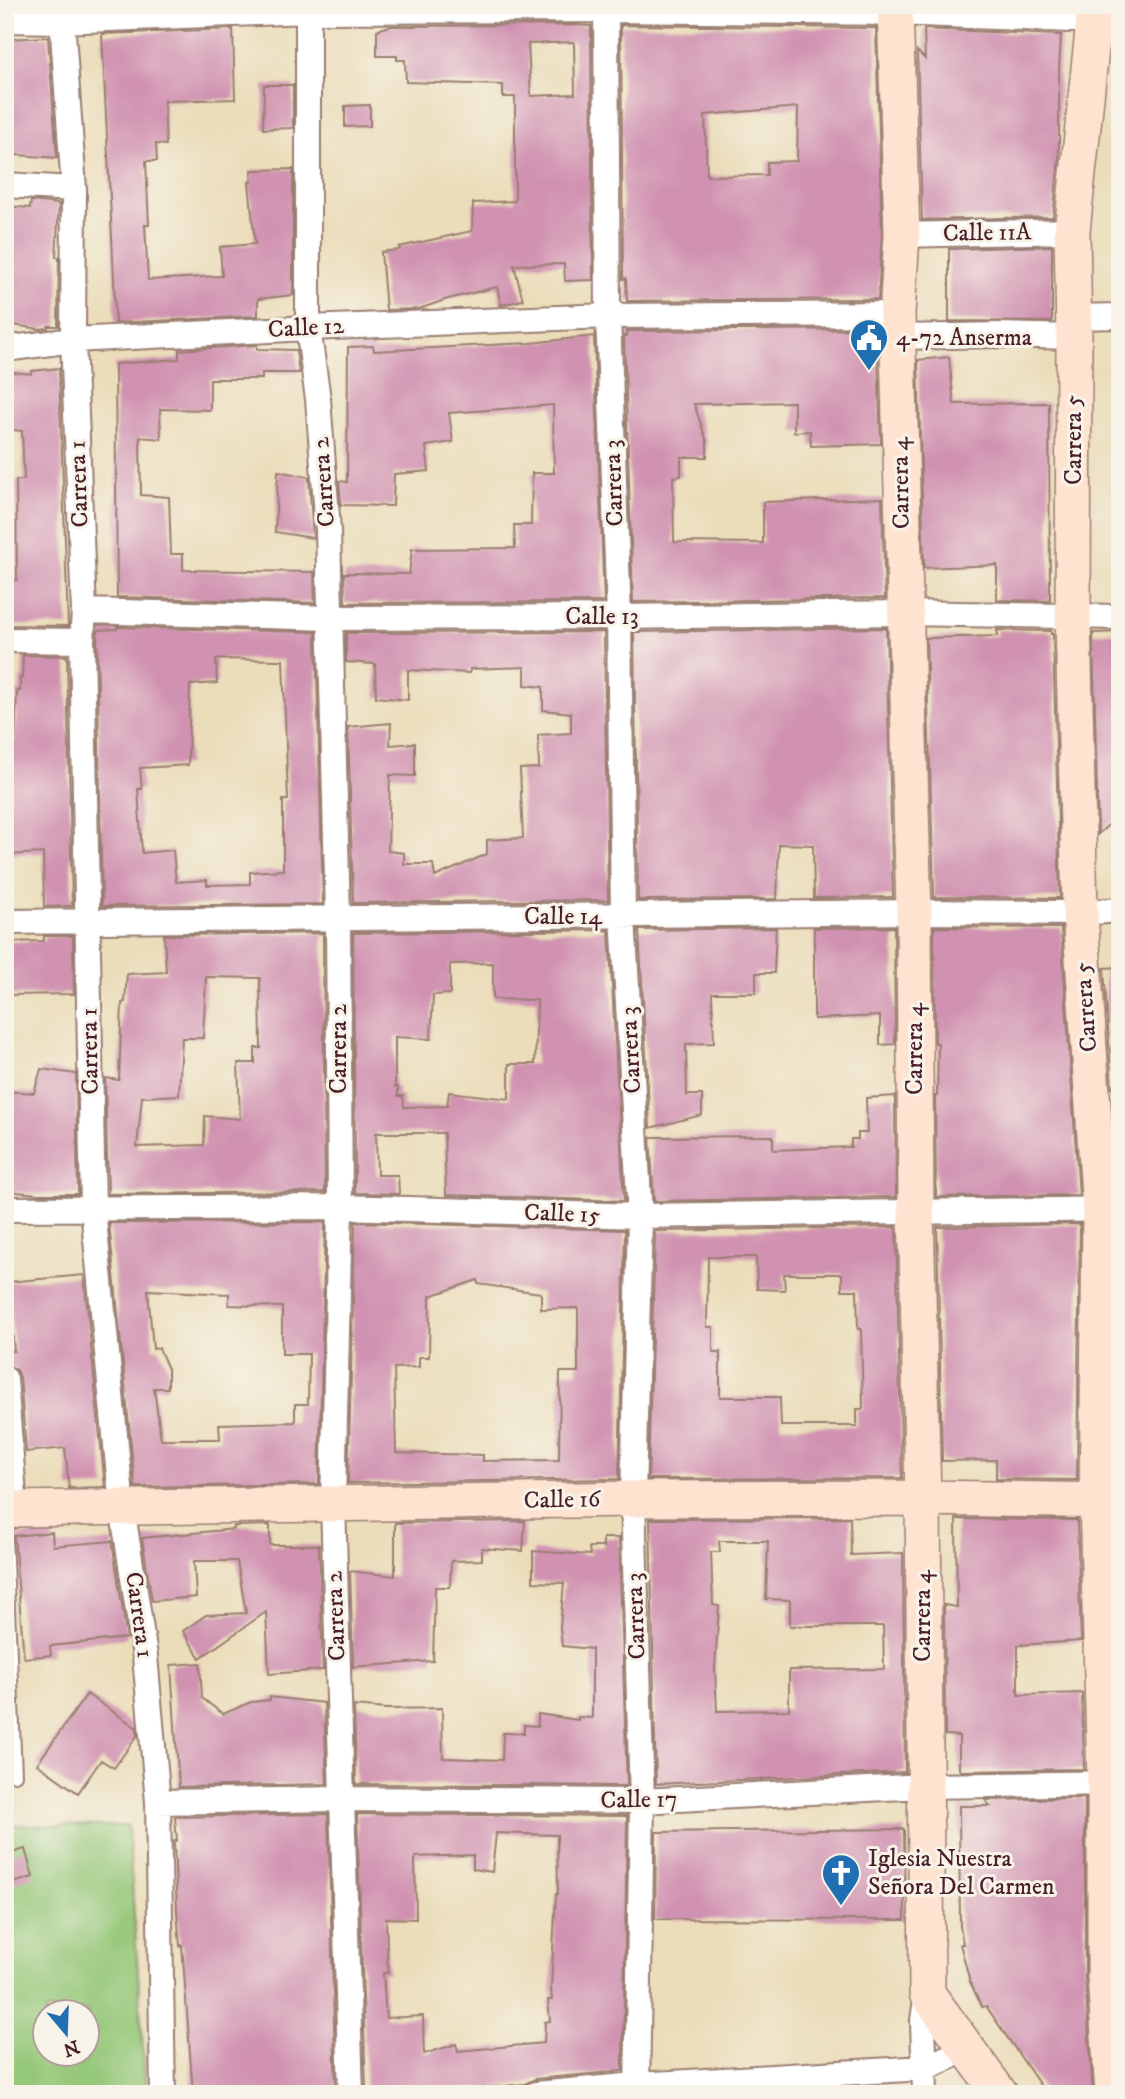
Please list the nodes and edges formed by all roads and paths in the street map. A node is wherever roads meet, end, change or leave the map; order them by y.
1 (308, 8) edge
2 (606, 8) edge
3 (895, 9) edge
4 (61, 13) edge
5 (1102, 16) edge
6 (5, 20) edge
7 (5, 185) edge
8 (74, 190) junction
9 (1072, 231) junction
10 (902, 235) junction
11 (608, 316) junction
12 (1120, 316) edge
13 (898, 326) junction
14 (1074, 327) junction
15 (308, 328) junction
16 (73, 340) junction
17 (5, 349) edge
18 (84, 611) junction
19 (904, 613) junction
20 (619, 617) junction
21 (1120, 617) edge
22 (330, 618) junction
23 (1073, 618) junction
24 (5, 640) edge
25 (82, 641) junction
26 (1120, 910) edge
27 (914, 912) junction
28 (1080, 913) junction
29 (623, 916) junction
30 (338, 917) junction
31 (5, 922) edge
32 (89, 922) junction
33 (340, 1207) junction
34 (5, 1209) edge
35 (93, 1209) junction
36 (1110, 1210) edge
37 (916, 1211) junction
38 (640, 1216) junction
39 (5, 1379) edge
40 (923, 1498) junction
41 (633, 1499) junction
42 (1108, 1501) edge
43 (333, 1503) junction
44 (122, 1507) junction
45 (9, 1519) edge
46 (7, 1602) edge
47 (9, 1726) edge
48 (15, 1775) dead end
49 (1113, 1782) edge
50 (923, 1786) junction
51 (341, 1799) junction
52 (642, 1801) junction
53 (158, 1802) junction
54 (1113, 1936) edge
55 (927, 1993) junction
56 (966, 2049) junction
57 (925, 2068) junction
58 (637, 2089) edge
59 (163, 2094) edge
60 (351, 2094) edge
61 (536, 2094) edge
62 (925, 2094) edge
63 (1000, 2094) edge
64 (1113, 2094) edge

1 - 2 street
1 - 4 street
1 - 15 street, Carrera 2
2 - 3 street
2 - 11 street, Carrera 3
3 - 5 street
3 - 10 street, Carrera 4
4 - 6 street
4 - 8 street, Carrera 1
5 - 9 street, Carrera 5
7 - 8 street
8 - 16 street, Carrera 1
9 - 10 street, Calle 11A
9 - 14 street, Carrera 5
10 - 13 street, Carrera 4
11 - 13 street, Calle 12
11 - 15 street, Calle 12
11 - 20 street, Carrera 3
12 - 14 street
13 - 14 street
13 - 19 street, Carrera 4
14 - 23 street, Carrera 5
15 - 16 street, Calle 12
15 - 22 street, Carrera 2
16 - 17 street, Calle 12
16 - 18 street, Carrera 1
18 - 22 street, Calle 13
18 - 25 street, Carrera 1
19 - 20 street, Calle 13
19 - 23 street, Calle 13
19 - 27 street, Carrera 4
20 - 22 street, Calle 13
20 - 29 street, Carrera 3
21 - 23 street, Calle 13
22 - 30 street, Carrera 2
23 - 28 street, Carrera 5
24 - 25 street
25 - 32 street, Carrera 1
26 - 28 street, Calle 14
27 - 28 street, Calle 14
27 - 29 street, Calle 14
27 - 37 street, Carrera 4
28 - 36 street, Carrera 5
29 - 30 street, Calle 14
29 - 38 street, Carrera 3
30 - 32 street, Calle 14
30 - 33 street, Carrera 2
31 - 32 street, Calle 14
32 - 35 street, Carrera 1
33 - 35 street, Calle 15
33 - 38 street, Calle 15
33 - 43 street, Carrera 2
34 - 35 street, Calle 15
35 - 44 street, Carrera 1
36 - 37 street, Calle 15
36 - 42 street, Carrera 5
37 - 38 street, Calle 15
37 - 40 street, Carrera 4
38 - 41 street, Carrera 3
39 - 45 street
40 - 41 street, Calle 16
40 - 42 street, Calle 16
40 - 50 street, Carrera 4
41 - 43 street, Calle 16
41 - 52 street, Carrera 3
42 - 49 street, Carrera 5
43 - 44 street, Calle 16
43 - 51 street, Carrera 2
44 - 45 street, Calle 16
44 - 53 street, Carrera 1
45 - 46 lane
46 - 47 lane
47 - 48 lane
49 - 50 street, Calle 17
49 - 54 street, Carrera 5
50 - 52 street, Calle 17
50 - 55 street, Carrera 4
51 - 52 street, Calle 17
51 - 53 street, Calle 17
51 - 60 street, Carrera 2
52 - 58 street, Carrera 3
53 - 59 street, Carrera 1
54 - 64 street, Carrera 5
55 - 56 street
55 - 57 street, Carrera 4
56 - 57 street
56 - 63 street
57 - 58 street
57 - 62 street, Carrera 4
58 - 61 street

